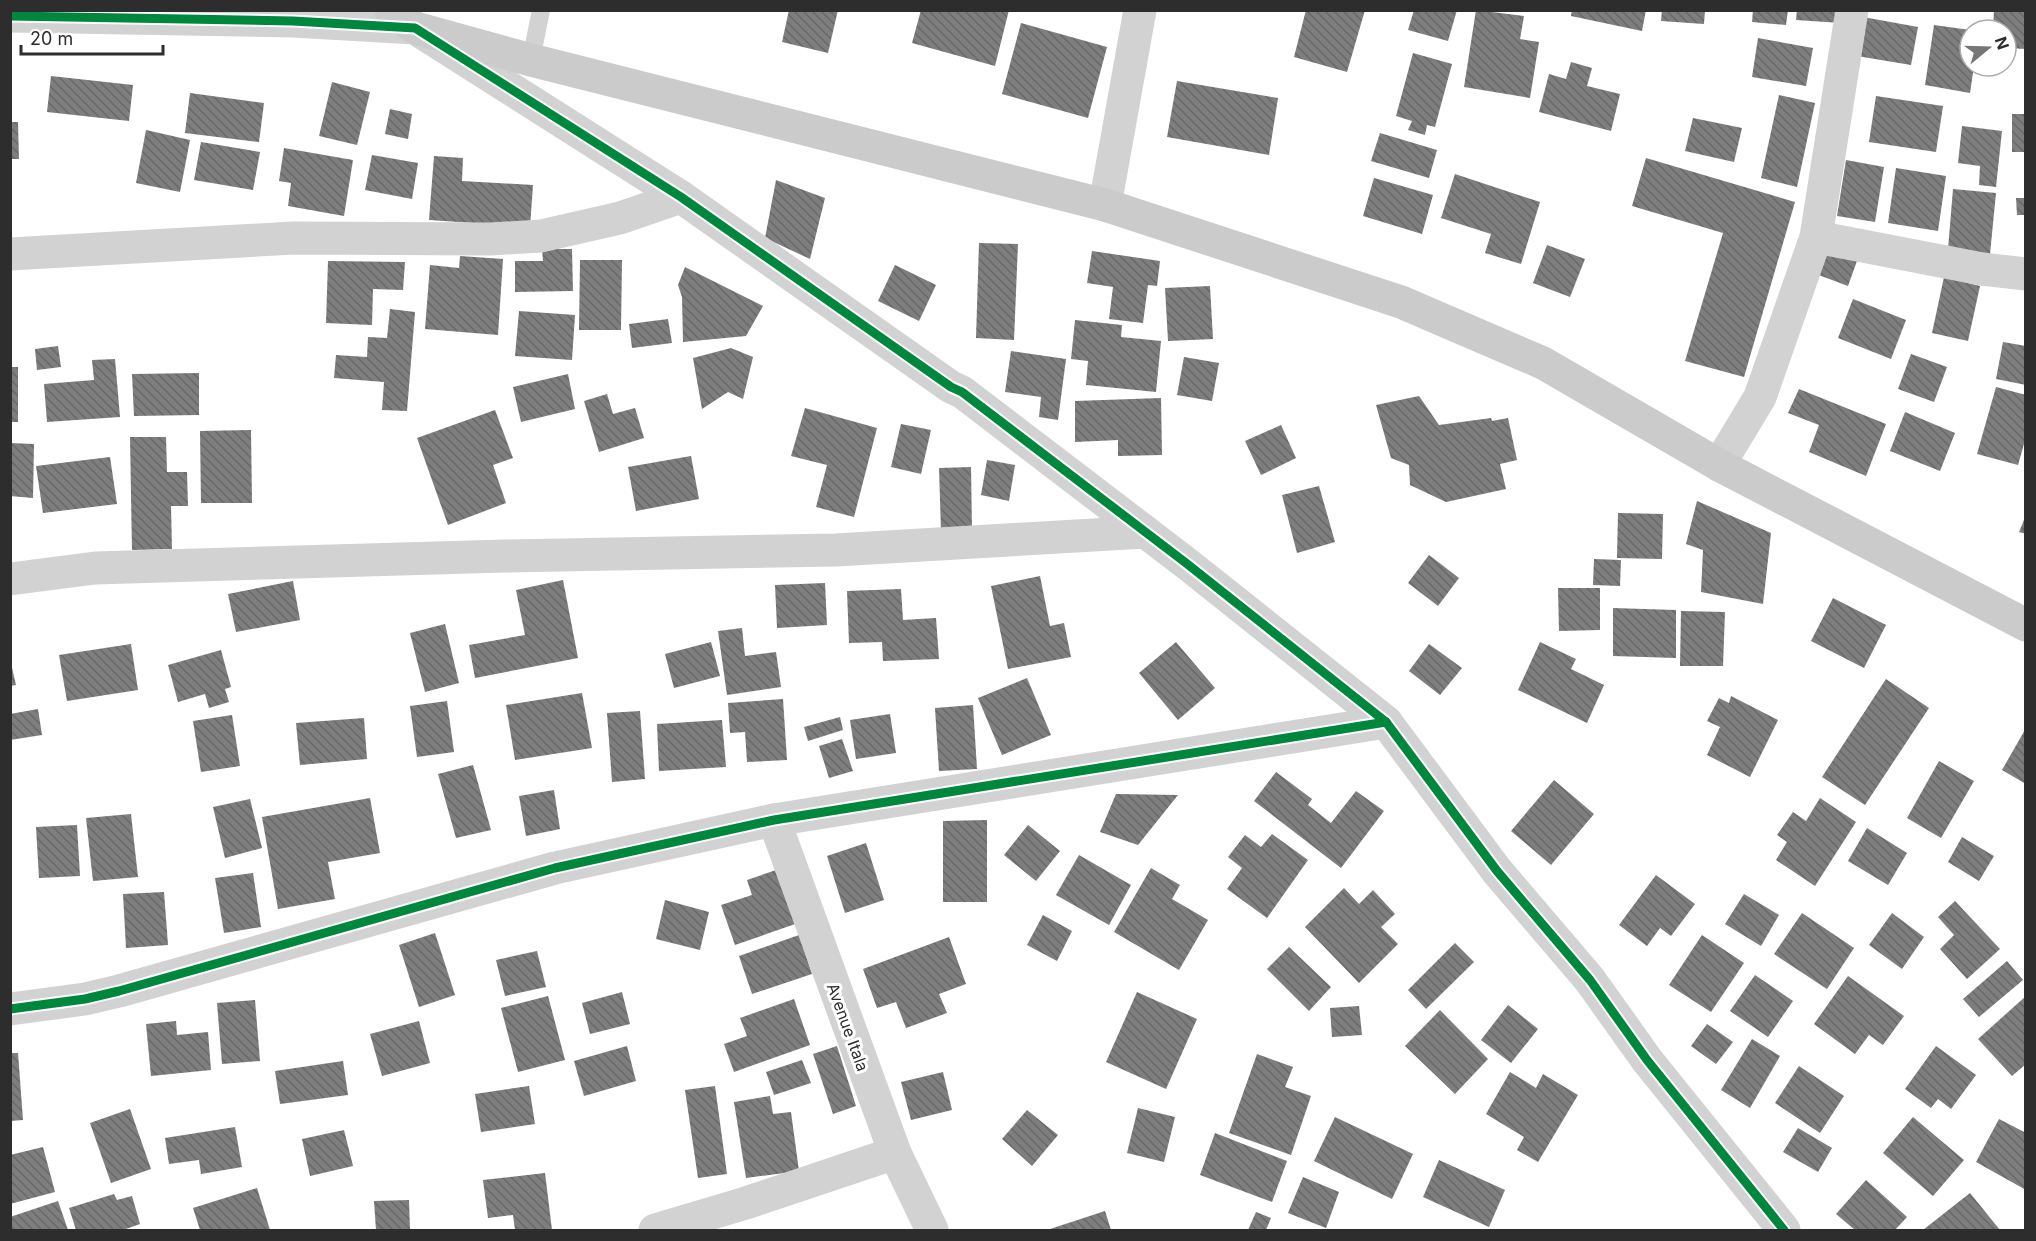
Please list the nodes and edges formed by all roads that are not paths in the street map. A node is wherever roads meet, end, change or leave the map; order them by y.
1 (541, 10) edge
2 (1140, 10) edge
3 (1852, 10) edge
4 (10, 16) edge
5 (403, 19) edge
6 (531, 60) junction
7 (681, 197) junction
8 (1105, 205) junction
9 (1816, 237) junction
10 (10, 254) edge
11 (2025, 274) edge
12 (1719, 465) junction
13 (1145, 532) junction
14 (10, 579) edge
15 (2025, 625) edge
16 (1386, 723) junction
17 (774, 820) junction
18 (10, 1010) edge
19 (895, 1153) junction
20 (655, 1230) edge
21 (932, 1230) edge
22 (1784, 1230) edge

1 - 6 lane
2 - 8 street
3 - 9 street
4 - 5 street
5 - 6 main road
5 - 7 street
6 - 8 main road
7 - 10 street
7 - 13 street
8 - 12 main road
9 - 11 street
9 - 12 street
12 - 15 main road
13 - 14 street
13 - 16 street
16 - 17 street
16 - 22 street
17 - 18 street
17 - 19 street, Avenue Itala
19 - 20 street
19 - 21 street, Avenue Itala

